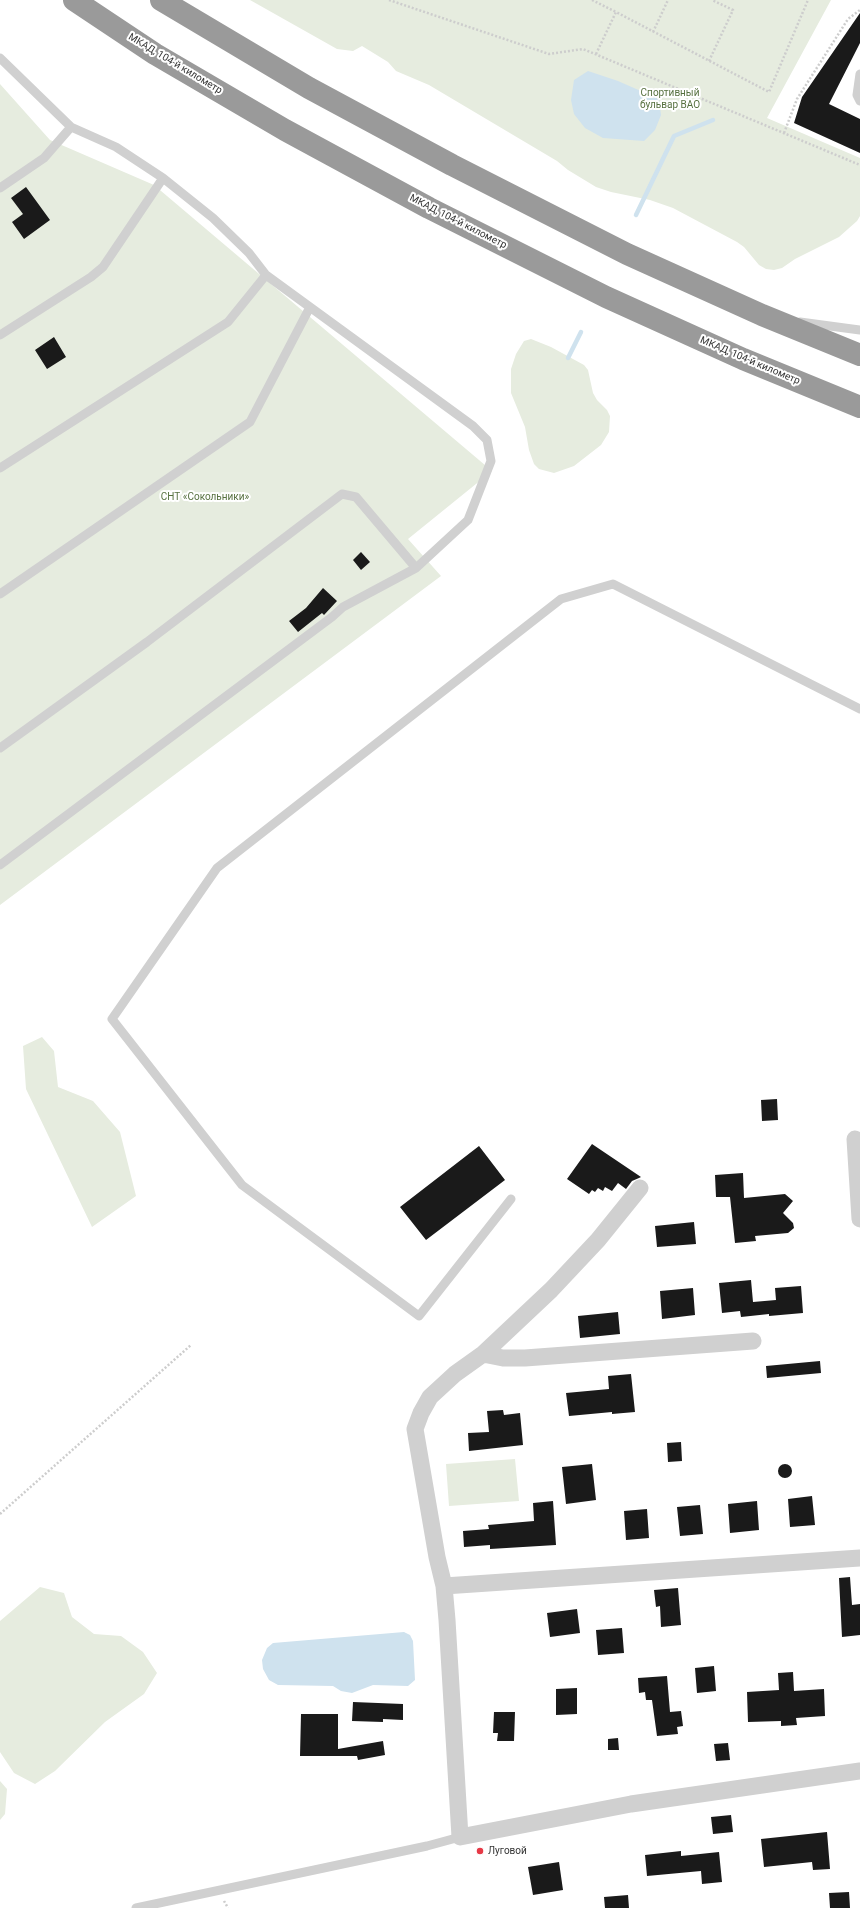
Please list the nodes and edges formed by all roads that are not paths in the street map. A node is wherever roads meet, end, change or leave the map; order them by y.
1 (74, 0) edge
2 (161, 0) edge
3 (0, 58) edge
4 (860, 74) edge
5 (860, 101) edge
6 (71, 127) junction
7 (163, 178) junction
8 (0, 188) edge
9 (266, 275) junction
10 (310, 307) junction
11 (762, 316) junction
12 (860, 330) edge
13 (0, 335) edge
14 (860, 355) edge
15 (860, 407) edge
16 (0, 468) edge
17 (416, 568) junction
18 (0, 594) edge
19 (860, 709) edge
20 (0, 748) edge
21 (0, 865) edge
22 (855, 1139) dead end
23 (640, 1188) dead end
24 (511, 1199) dead end
25 (860, 1219) edge
26 (754, 1341) dead end
27 (483, 1354) junction
28 (860, 1558) edge
29 (444, 1586) junction
30 (860, 1771) edge
31 (460, 1837) junction
32 (136, 1908) edge

1 - 15 highway, МКАД, 104-й километр
2 - 11 highway
3 - 6 lane
4 - 5 lane
6 - 7 lane
6 - 8 lane
7 - 9 lane
7 - 13 lane
9 - 10 lane
9 - 16 lane
10 - 17 lane
10 - 18 lane
11 - 12 lane
11 - 14 highway
17 - 20 lane
17 - 21 lane
19 - 24 lane
22 - 25 street
23 - 27 street
26 - 27 street
27 - 29 street
28 - 29 street
29 - 31 street
30 - 31 street
31 - 32 lane

